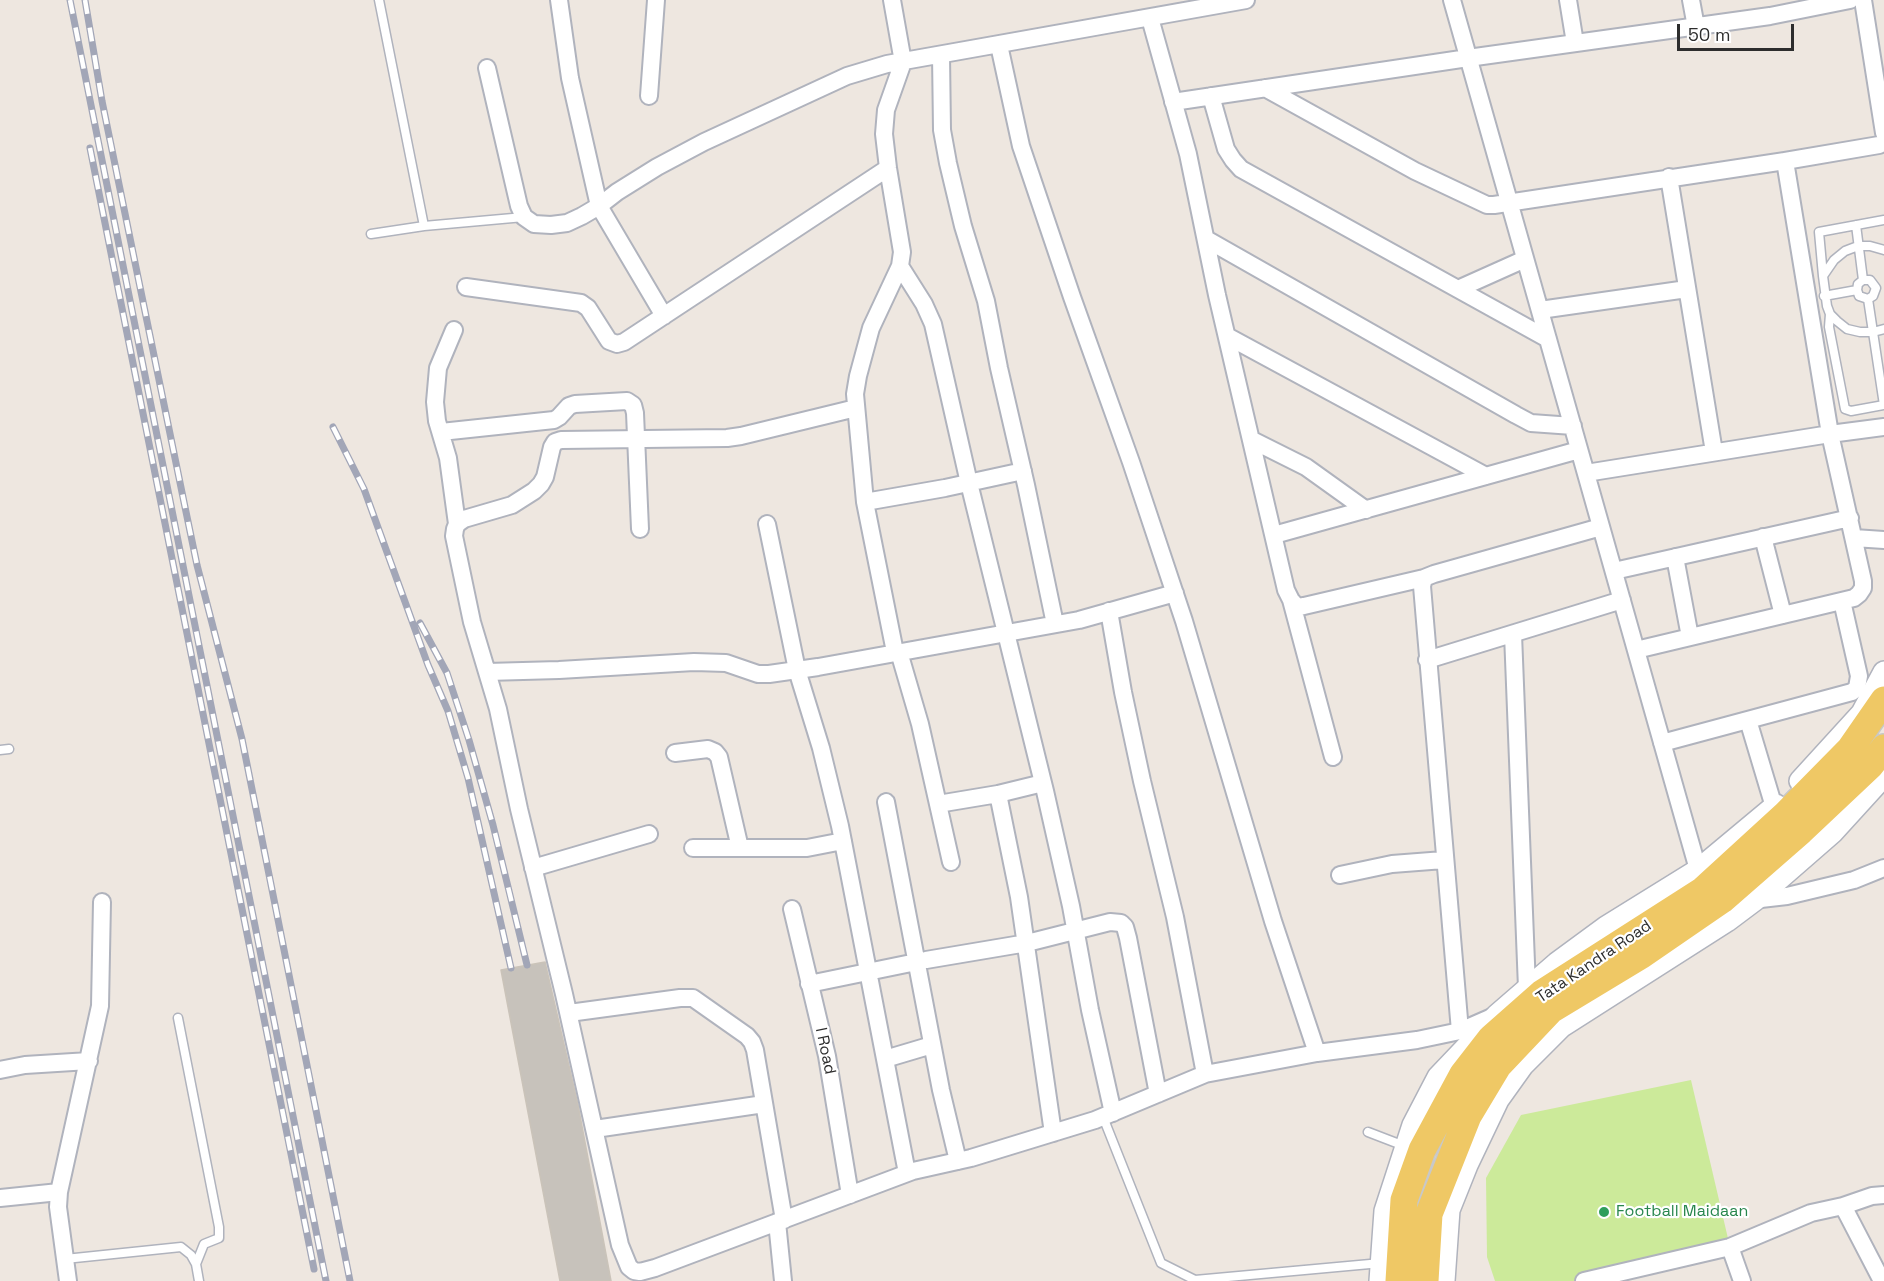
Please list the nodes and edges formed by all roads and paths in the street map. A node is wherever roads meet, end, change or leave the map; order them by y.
1 (379, 0) edge
2 (559, 0) edge
3 (656, 0) edge
4 (892, 0) edge
5 (1246, 0) edge
6 (1452, 0) edge
7 (1568, 0) edge
8 (1691, 0) edge
9 (1850, 0) edge
10 (1863, 0) edge
11 (1806, 4) edge
12 (1150, 18) junction
13 (1696, 27) junction
14 (1575, 43) junction
15 (999, 45) junction
16 (941, 55) junction
17 (1468, 58) junction
18 (903, 62) junction
19 (487, 68) dead end
20 (1265, 88) junction
21 (649, 96) dead end
22 (1211, 96) junction
23 (1173, 102) junction
24 (1884, 133) edge
25 (1884, 143) edge
26 (1785, 161) junction
27 (888, 168) junction
28 (1669, 177) junction
29 (1509, 202) junction
30 (599, 206) junction
31 (524, 217) junction
32 (1884, 220) edge
33 (1856, 225) junction
34 (424, 226) junction
35 (371, 234) dead end
36 (1206, 239) junction
37 (1858, 246) junction
38 (1884, 250) edge
39 (1525, 259) junction
40 (900, 266) junction
41 (1823, 276) junction
42 (1863, 280) junction
43 (466, 286) dead end
44 (1880, 287) edge
45 (1458, 289) junction
46 (1687, 289) junction
47 (1857, 290) junction
48 (1824, 296) junction
49 (1868, 299) junction
50 (1540, 310) junction
51 (1830, 314) junction
52 (664, 316) junction
53 (1884, 329) edge
54 (454, 330) dead end
55 (1873, 332) junction
56 (1227, 336) junction
57 (1548, 339) junction
58 (1884, 405) edge
59 (856, 408) junction
60 (1573, 426) junction
61 (1884, 427) edge
62 (441, 432) junction
63 (1830, 434) junction
64 (636, 438) junction
65 (1252, 440) junction
66 (1579, 450) junction
67 (1714, 452) junction
68 (1023, 471) junction
69 (1586, 473) junction
70 (1486, 476) junction
71 (969, 483) junction
72 (865, 502) junction
73 (1366, 510) junction
74 (1850, 518) junction
75 (457, 524) junction
76 (767, 524) dead end
77 (1601, 528) junction
78 (640, 529) dead end
79 (1274, 535) junction
80 (1763, 537) junction
81 (1854, 538) junction
82 (1884, 540) edge
83 (1675, 557) junction
84 (1614, 571) junction
85 (1424, 578) junction
86 (1175, 593) junction
87 (1291, 600) junction
88 (1622, 600) junction
89 (1842, 601) junction
90 (1109, 611) junction
91 (1783, 615) junction
92 (1055, 624) junction
93 (1005, 633) junction
94 (1513, 634) junction
95 (1690, 637) junction
96 (1636, 650) junction
97 (897, 652) junction
98 (1427, 660) junction
99 (797, 670) junction
100 (487, 672) junction
101 (1884, 672) edge
102 (1884, 700) edge
103 (1748, 720) junction
104 (1662, 743) junction
105 (1884, 748) edge
106 (675, 753) dead end
107 (1333, 757) dead end
108 (1884, 776) edge
109 (1043, 783) junction
110 (998, 794) junction
111 (886, 802) dead end
112 (938, 804) junction
113 (1774, 807) junction
114 (649, 834) dead end
115 (843, 841) junction
116 (693, 848) dead end
117 (740, 848) junction
118 (1444, 860) junction
119 (951, 862) dead end
120 (533, 867) junction
121 (1884, 868) edge
122 (1340, 875) dead end
123 (1708, 887) junction
124 (1755, 900) junction
125 (102, 902) dead end
126 (792, 909) dead end
127 (1076, 930) junction
128 (1027, 944) junction
129 (916, 962) junction
130 (868, 972) junction
131 (809, 984) junction
132 (1534, 991) junction
133 (569, 1013) junction
134 (1497, 1015) junction
135 (178, 1018) dead end
136 (1460, 1031) junction
137 (932, 1045) junction
138 (1317, 1053) junction
139 (885, 1059) junction
140 (89, 1060) junction
141 (0, 1070) edge
142 (1205, 1074) junction
143 (1158, 1094) junction
144 (764, 1104) junction
145 (1108, 1115) junction
146 (595, 1129) junction
147 (1368, 1132) dead end
148 (1053, 1133) junction
149 (1414, 1148) junction
150 (958, 1161) junction
151 (908, 1173) junction
152 (59, 1192) junction
153 (850, 1195) junction
154 (1884, 1195) edge
155 (0, 1198) edge
156 (1843, 1206) junction
157 (781, 1221) junction
158 (1730, 1247) junction
159 (65, 1259) junction
160 (196, 1264) junction
161 (1643, 1274) edge
162 (1387, 1275) edge
163 (1254, 1278) edge
164 (68, 1281) edge
165 (199, 1281) edge
166 (783, 1281) edge
167 (1425, 1281) edge
168 (1444, 1281) edge
169 (1584, 1281) edge
170 (1742, 1281) edge
171 (1882, 1281) edge

1 - 34 lane
2 - 30 street
3 - 21 street
4 - 18 street
5 - 12 street
6 - 17 street
7 - 14 street
8 - 13 street
9 - 11 street
10 - 24 street
11 - 13 street
12 - 15 street
12 - 23 street
13 - 14 street
14 - 17 street
15 - 16 street
15 - 86 street
16 - 18 street
16 - 68 street
17 - 20 street
17 - 29 street
18 - 27 street
18 - 30 street
19 - 31 street
20 - 22 street
20 - 29 street
22 - 23 street
22 - 45 street
23 - 36 street
25 - 26 street
26 - 28 street
26 - 63 street
27 - 40 street
27 - 52 street
28 - 29 street
28 - 46 street
29 - 39 street
30 - 31 street
30 - 52 street
31 - 34 lane
32 - 33 lane
33 - 37 lane
33 - 41 lane
34 - 35 lane
36 - 56 street
36 - 60 street
37 - 38 lane
37 - 41 lane
37 - 42 lane
39 - 45 street
39 - 50 street
40 - 59 street
40 - 71 street
41 - 48 lane
42 - 44 lane
42 - 47 lane
43 - 52 street
44 - 49 lane
45 - 57 street
46 - 50 street
46 - 67 street
47 - 48 lane
47 - 49 lane
48 - 51 lane
49 - 55 lane
50 - 57 street
51 - 55 lane
51 - 58 lane
53 - 55 lane
54 - 62 street
55 - 58 lane
56 - 65 street
56 - 70 street
57 - 60 street
59 - 64 street
59 - 72 street
60 - 66 street
61 - 63 street
62 - 64 street
62 - 75 street
63 - 67 street
63 - 74 street
64 - 75 street
64 - 78 street
65 - 73 street
65 - 79 street
66 - 69 street
66 - 70 street
67 - 69 street
68 - 71 street
68 - 92 street
69 - 77 street
70 - 73 street
71 - 72 street
71 - 93 street
72 - 97 street
73 - 79 street
74 - 80 street
74 - 81 street
75 - 100 street
76 - 99 street
77 - 84 street
77 - 85 street
79 - 87 street
80 - 83 street
80 - 91 street
81 - 82 street
81 - 89 street
83 - 84 street
83 - 95 street
84 - 88 street
85 - 87 street
85 - 98 street
86 - 90 street
86 - 138 street
87 - 107 street
88 - 94 street
88 - 96 street
89 - 91 street
89 - 103 street
90 - 92 street
90 - 142 street
91 - 95 street
92 - 93 street
93 - 97 street
93 - 109 street
94 - 98 street
94 - 132 street
95 - 96 street
96 - 104 street
97 - 99 street
97 - 112 street
98 - 118 street
99 - 100 street
99 - 115 street
100 - 120 street
101 - 113 street
102 - 123 main road, Tata Kandra Road
103 - 104 street
103 - 113 street
104 - 123 street
105 - 123 main road, Tata Kandra Road
106 - 117 street
108 - 124 street
109 - 110 street
109 - 127 street
110 - 112 street
110 - 128 street
111 - 129 street
112 - 119 street
113 - 123 street
114 - 120 street
115 - 117 street
115 - 130 street
116 - 117 street
118 - 122 street
118 - 136 street
120 - 133 street
121 - 124 street
123 - 124 street
123 - 132 main road, Tata Kandra Road
123 - 167 main road, Tata Kandra Road
124 - 168 street
125 - 140 street
126 - 131 street, I Road
127 - 128 street
127 - 143 street
127 - 145 street
128 - 129 street
128 - 148 street
129 - 130 street
129 - 137 street
130 - 131 street
130 - 139 street
131 - 153 street, I Road
132 - 134 street
132 - 149 main road, Tata Kandra Road
133 - 144 street
133 - 146 street
134 - 136 street
134 - 149 street
135 - 160 lane
136 - 138 street
137 - 139 street
137 - 150 street
138 - 142 street
139 - 151 street
140 - 141 street
140 - 152 street
142 - 143 street
143 - 145 street
144 - 146 street
144 - 157 street
145 - 148 street
145 - 163 lane
146 - 157 street
147 - 149 lane
148 - 150 street
149 - 162 main road, Tata Kandra Road
150 - 151 street
151 - 153 street
152 - 155 street
152 - 159 street
153 - 157 street
154 - 156 street
156 - 158 street
156 - 171 street
157 - 166 street
158 - 161 street
158 - 170 street
159 - 160 lane
159 - 164 street
160 - 165 lane
161 - 169 street
162 - 163 lane

